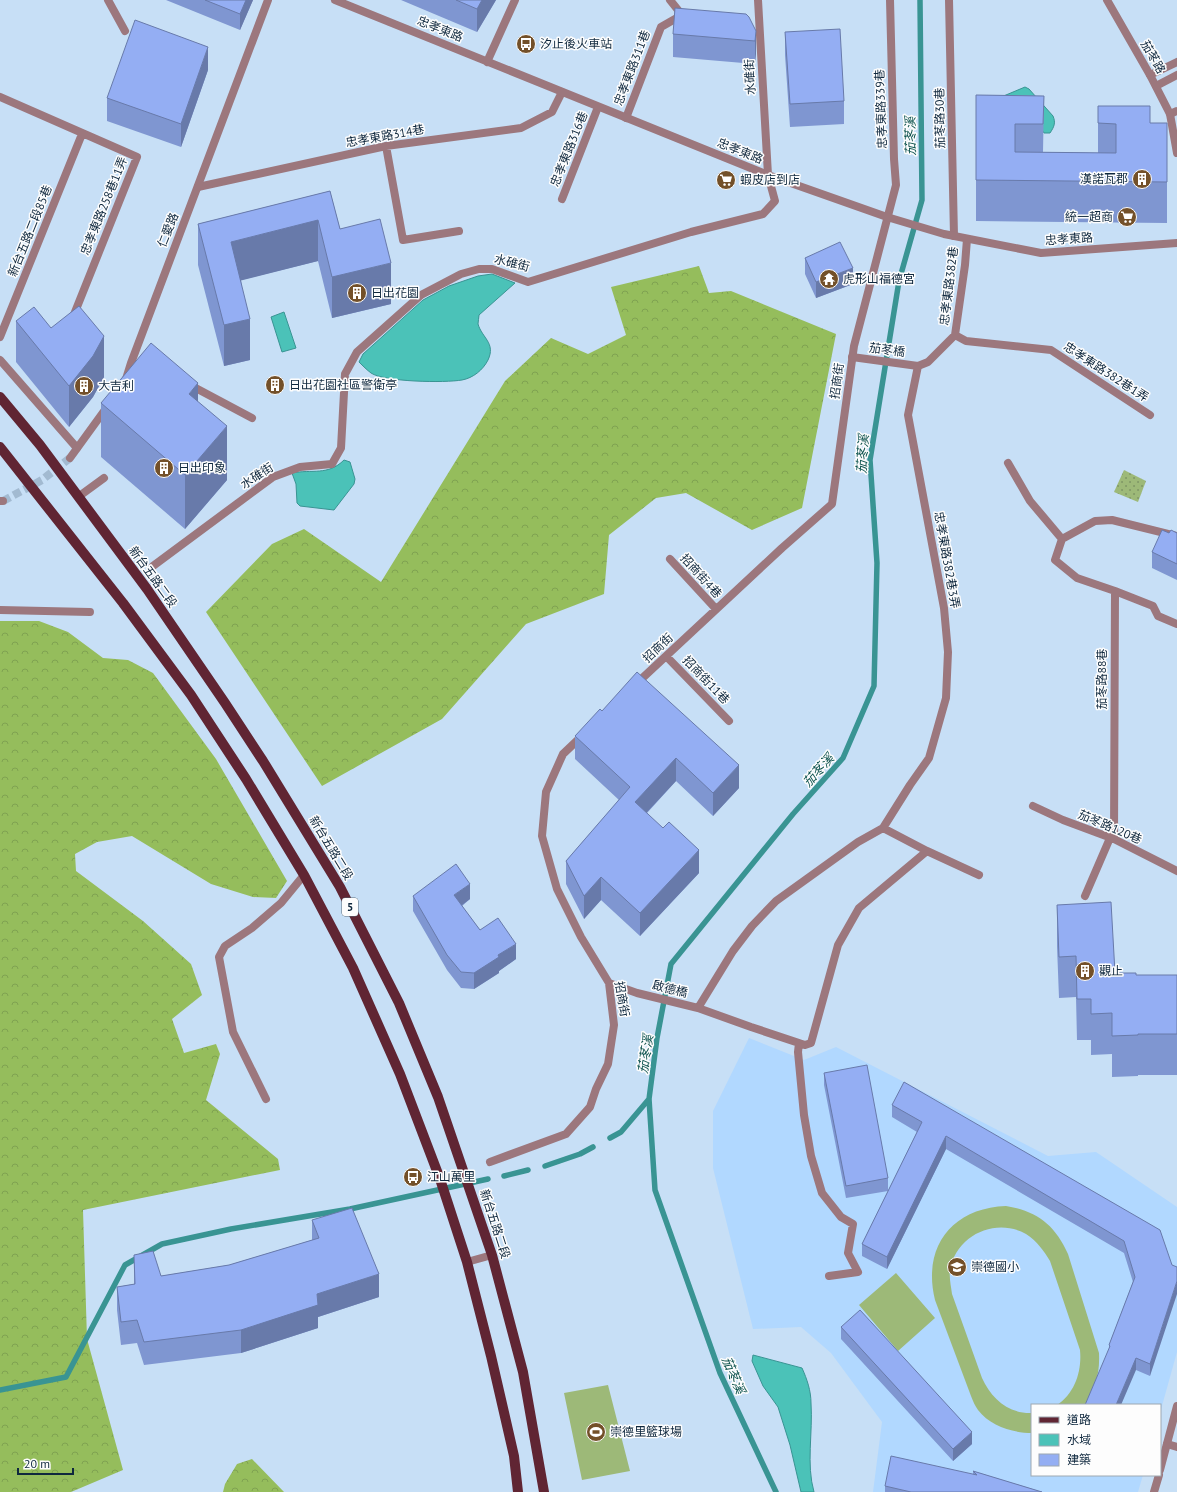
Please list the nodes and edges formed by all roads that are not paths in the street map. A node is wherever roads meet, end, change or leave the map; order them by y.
1 (108, 0) edge
2 (268, 0) edge
3 (336, 0) edge
4 (515, 0) edge
5 (670, 0) edge
6 (758, 0) edge
7 (890, 0) edge
8 (949, 0) edge
9 (1106, 0) edge
10 (125, 31) dead end
11 (487, 62) junction
12 (1177, 62) edge
13 (1150, 75) junction
14 (1177, 75) edge
15 (1156, 86) junction
16 (562, 92) junction
17 (0, 97) edge
18 (598, 107) junction
19 (1173, 112) edge
20 (626, 118) junction
21 (82, 134) junction
22 (386, 146) junction
23 (1177, 153) edge
24 (768, 175) junction
25 (198, 188) junction
26 (562, 199) dead end
27 (891, 218) junction
28 (459, 231) dead end
29 (954, 236) junction
30 (967, 239) junction
31 (1177, 243) edge
32 (71, 321) edge
33 (955, 336) junction
34 (0, 337) edge
35 (852, 357) junction
36 (0, 360) edge
37 (918, 366) junction
38 (183, 382) edge
39 (122, 386) edge
40 (0, 397) edge
41 (112, 399) edge
42 (1150, 415) dead end
43 (252, 418) dead end
44 (0, 447) edge
45 (77, 448) junction
46 (70, 458) tunnel mouth
47 (1008, 463) dead end
48 (104, 478) dead end
49 (78, 497) junction
50 (1177, 536) edge
51 (1062, 539) junction
52 (670, 559) dead end
53 (153, 566) dead end
54 (1115, 591) junction
55 (0, 610) edge
56 (716, 610) junction
57 (90, 612) dead end
58 (1177, 624) edge
59 (666, 656) junction
60 (629, 690) edge
61 (729, 721) dead end
62 (592, 727) edge
63 (1033, 806) dead end
64 (883, 828) junction
65 (1112, 839) junction
66 (927, 851) junction
67 (1177, 872) edge
68 (304, 875) junction
69 (979, 875) dead end
70 (1085, 896) dead end
71 (609, 983) junction
72 (698, 1008) junction
73 (799, 1042) junction
74 (266, 1099) dead end
75 (490, 1162) dead end
76 (492, 1255) junction
77 (467, 1262) junction
78 (829, 1276) dead end
79 (1177, 1406) edge
80 (1167, 1444) junction
81 (1177, 1447) edge
82 (1161, 1466) edge
83 (1159, 1476) edge
84 (518, 1492) edge
85 (544, 1492) edge
86 (1154, 1492) edge

1 - 10 street
2 - 25 street, 仁愛路
3 - 11 street, 忠孝東路
4 - 11 street
5 - 20 street, 忠孝東路311巷
6 - 24 street, 水碓街
7 - 27 street, 忠孝東路339巷
8 - 29 street, 茄苳路30巷
9 - 13 street, 茄苳路
11 - 16 street, 忠孝東路
12 - 13 street
13 - 15 street, 茄苳路
14 - 15 street
15 - 19 street, 茄苳路
16 - 18 street, 忠孝東路
16 - 22 street, 忠孝東路314巷
17 - 21 street, 忠孝東路258巷11弄
18 - 20 street, 忠孝東路
18 - 26 street, 忠孝東路316巷
19 - 23 street, 茄苳路
20 - 24 street, 忠孝東路
21 - 32 street, 忠孝東路258巷11弄
21 - 34 street, 新台五路二段85巷
22 - 25 street, 忠孝東路314巷
22 - 28 street
24 - 27 street, 忠孝東路
24 - 53 street, 水碓街
25 - 39 street, 仁愛路
27 - 29 street, 忠孝東路
27 - 35 street, 招商街
29 - 30 street, 忠孝東路
30 - 31 street, 忠孝東路
30 - 33 street, 忠孝東路382巷
33 - 37 street, 忠孝東路382巷
33 - 42 street, 忠孝東路382巷1弄
35 - 37 street, 茄苳橋
35 - 56 street, 招商街
36 - 45 street
37 - 64 street, 忠孝東路382巷3弄
38 - 43 street
40 - 49 main road, 新台五路二段 / 5
41 - 45 street
44 - 68 main road, 5
45 - 46 street
47 - 51 street
48 - 49 street
49 - 76 main road, 新台五路二段 / 5
50 - 51 street
51 - 54 street
52 - 56 street, 招商街4巷
54 - 58 street
54 - 65 street, 茄苳路88巷
55 - 57 street
56 - 59 street, 招商街
59 - 60 street, 招商街
59 - 61 street, 招商街11巷
62 - 71 street, 招商街
63 - 65 street, 茄苳路120巷
64 - 66 street
64 - 72 street
65 - 67 street, 茄苳路120巷
65 - 70 street
66 - 69 street
66 - 73 street
68 - 74 street
68 - 77 main road, 5
71 - 72 street, 啟德橋
71 - 75 street, 招商街
72 - 73 street, 啟德橋
73 - 78 street
76 - 77 street
76 - 85 main road, 新台五路二段 / 5
77 - 84 main road, 5
79 - 80 street
80 - 81 street
80 - 82 street
83 - 86 street

